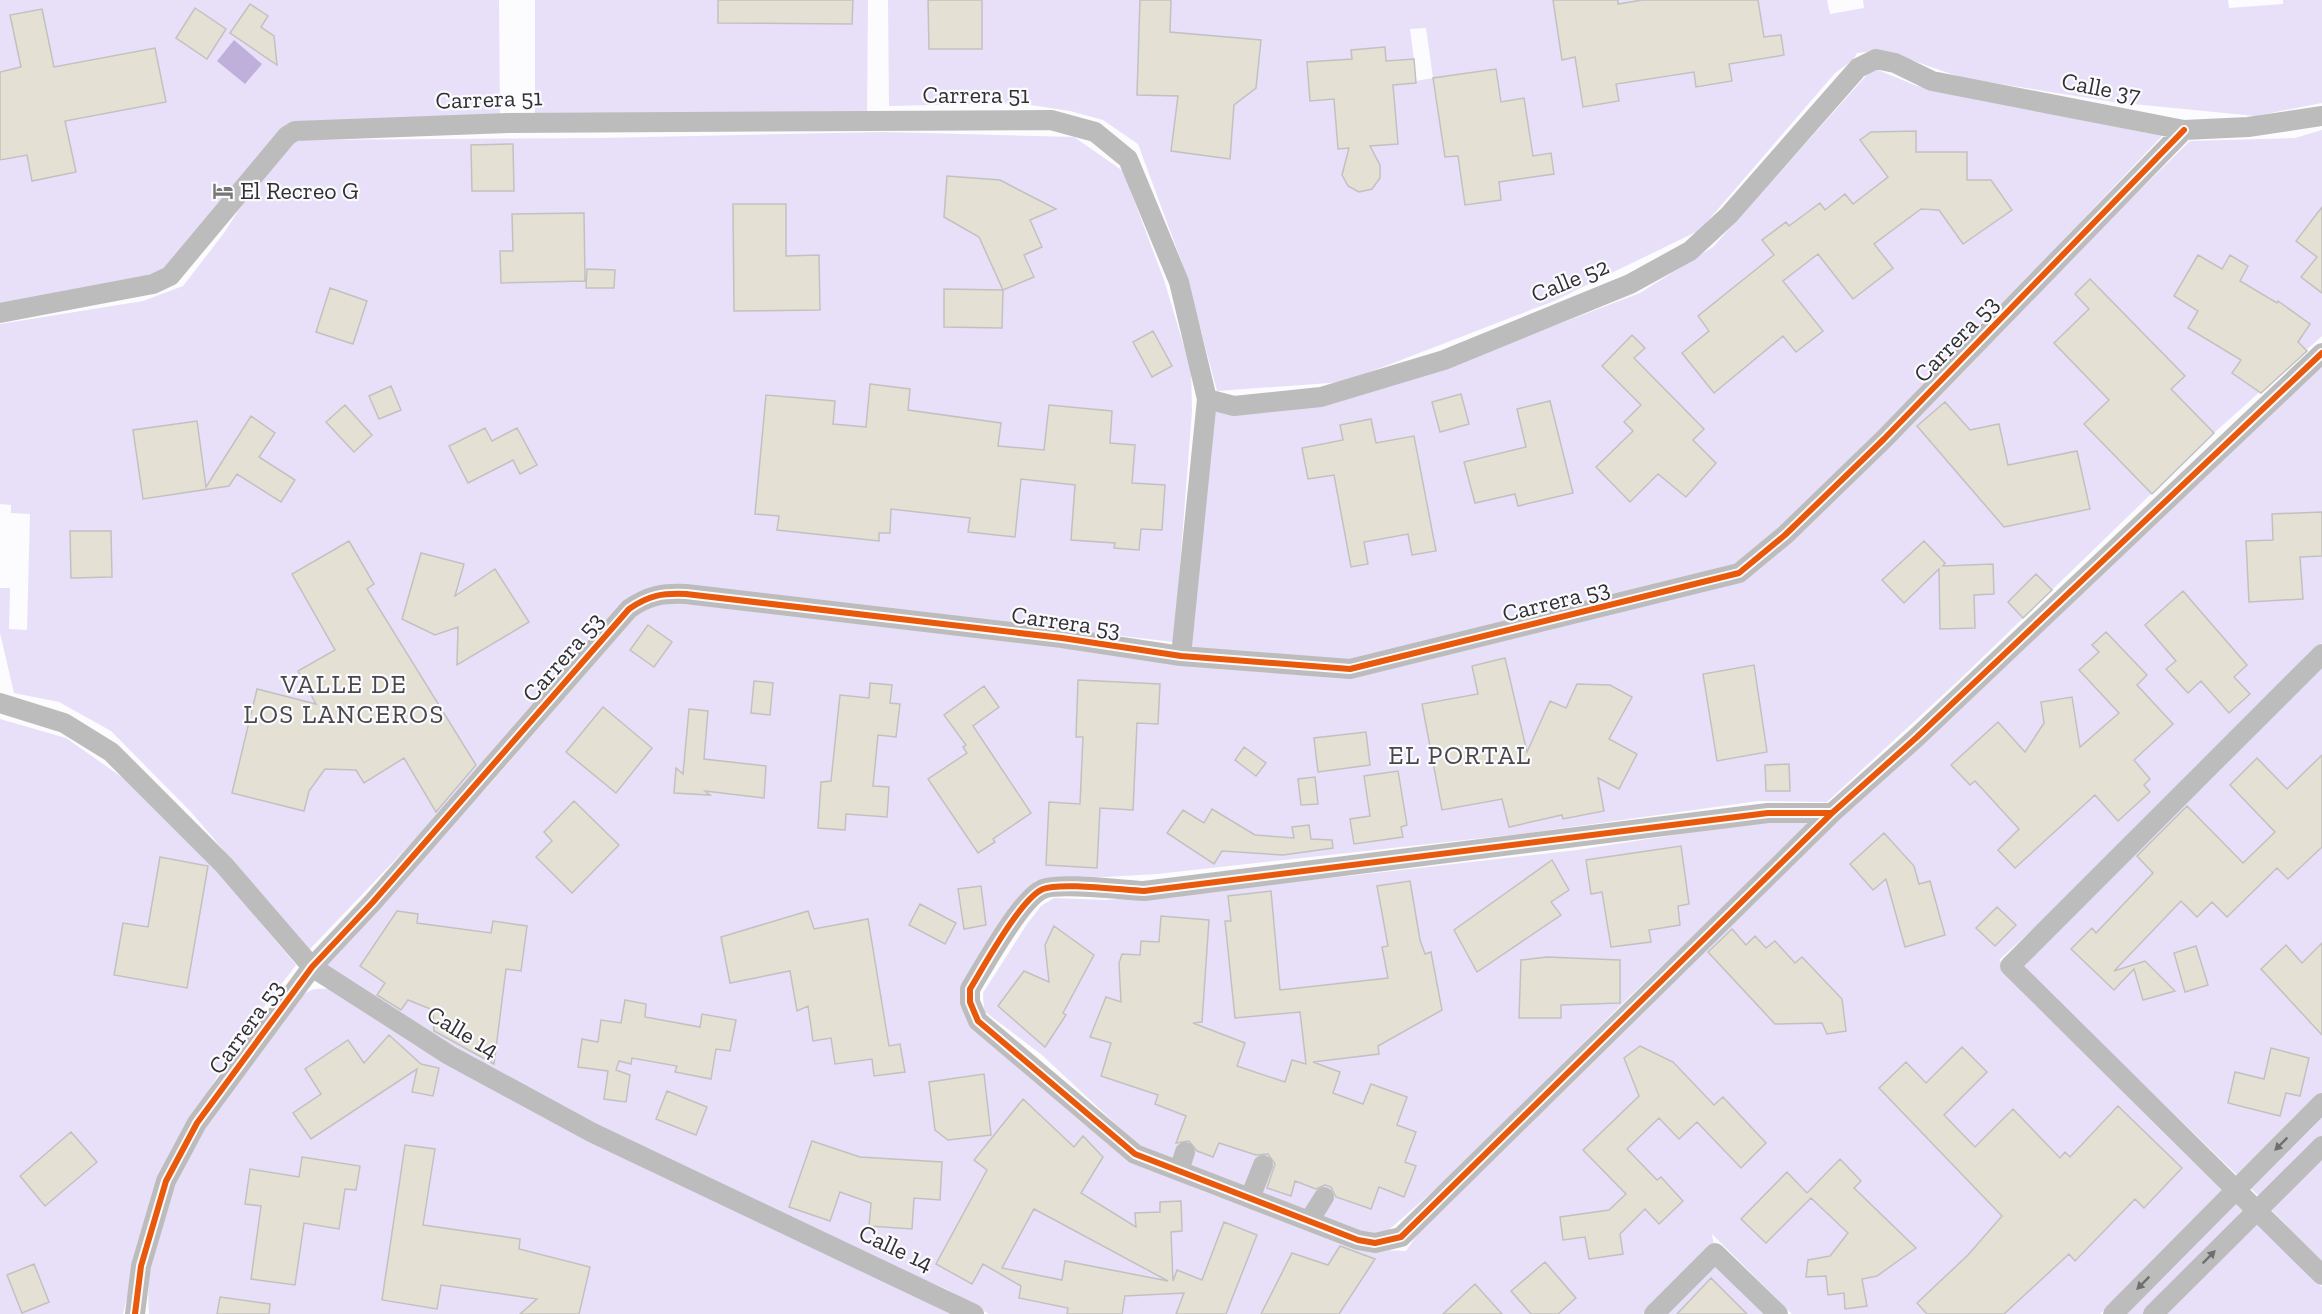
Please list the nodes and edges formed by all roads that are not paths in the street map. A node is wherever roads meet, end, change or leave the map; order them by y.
1 (1876, 59) joint
2 (2322, 116) edge
3 (2184, 130) junction
4 (0, 313) edge
5 (2322, 353) edge
6 (1207, 399) junction
7 (2322, 654) edge
8 (1181, 656) junction
9 (0, 703) edge
10 (1832, 813) junction
11 (312, 967) junction
12 (2322, 1103) edge
13 (2322, 1146) edge
14 (1263, 1165) dead end
15 (2237, 1188) junction
16 (1324, 1197) dead end
17 (1250, 1198) junction
18 (2257, 1209) junction
19 (1309, 1221) junction
20 (2322, 1275) edge
21 (2118, 1312) edge
22 (972, 1313) edge
23 (135, 1314) edge
24 (1654, 1314) edge
25 (1778, 1314) edge
26 (2153, 1314) edge

1 - 3 street, Calle 37
1 - 6 street, Calle 52
2 - 3 street, Calle 37
3 - 8 street, Carrera 53
4 - 6 street, Carrera 51
5 - 10 street
6 - 8 street, Carrera 51
7 - 15 street
8 - 11 street, Carrera 53
9 - 11 street, Calle 14
10 - 17 street
10 - 19 street
11 - 22 street, Calle 14
11 - 23 street, Carrera 53
12 -> 15 street
13 - 18 street
14 - 17 street
15 - 18 street
15 -> 21 street
16 - 19 street
17 - 19 street
18 - 20 street
26 -> 18 street
24 - 25 street

